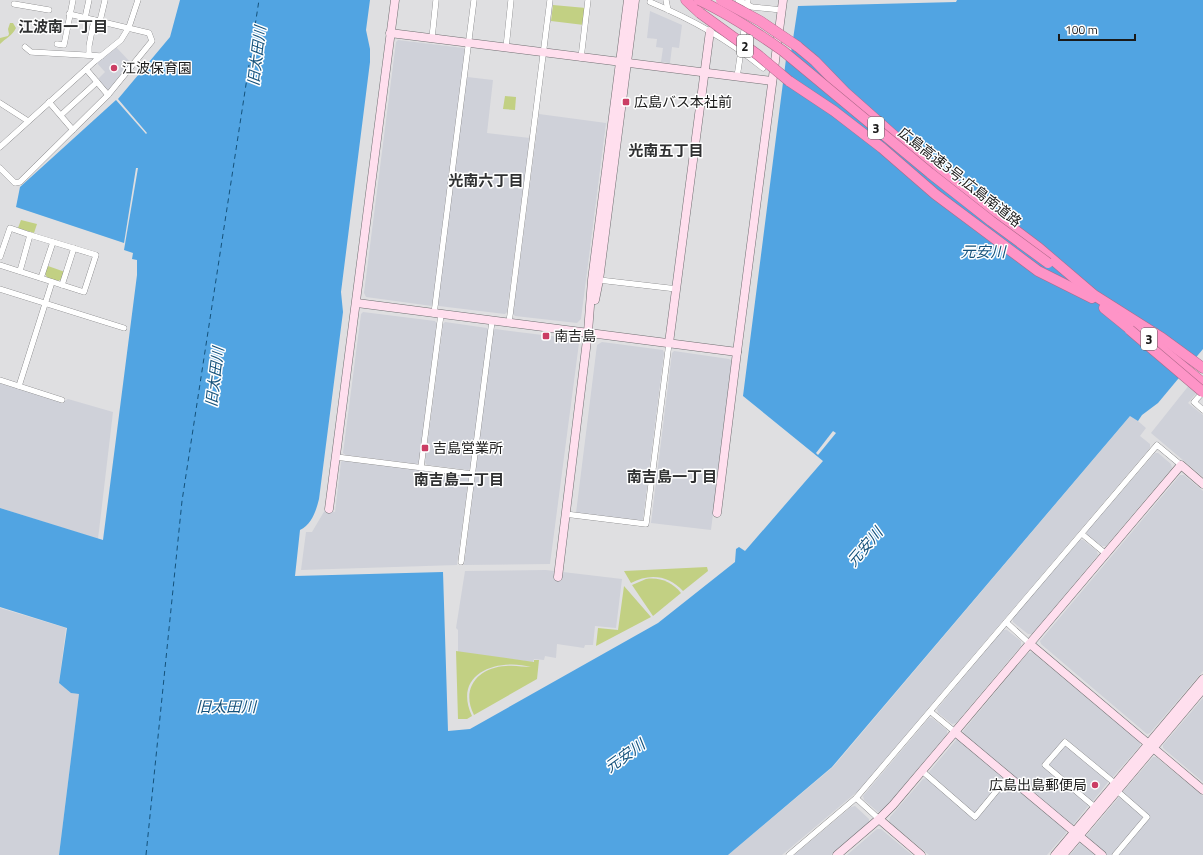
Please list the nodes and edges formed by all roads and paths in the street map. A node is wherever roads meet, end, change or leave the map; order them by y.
1 (73, 0) edge
2 (89, 0) edge
3 (105, 0) edge
4 (138, 0) edge
5 (395, 0) edge
6 (436, 0) edge
7 (474, 0) edge
8 (511, 0) edge
9 (550, 0) edge
10 (588, 0) edge
11 (628, 0) edge
12 (635, 0) edge
13 (666, 0) edge
14 (686, 0) edge
15 (700, 0) edge
16 (721, 0) edge
17 (738, 0) edge
18 (783, 0) edge
19 (650, 2) dead end
20 (747, 2) edge
21 (14, 4) dead end
22 (50, 10) dead end
23 (668, 10) junction
24 (782, 10) junction
25 (69, 14) junction
26 (85, 18) junction
27 (94, 20) junction
28 (100, 21) junction
29 (129, 27) junction
30 (710, 31) junction
31 (390, 33) junction
32 (432, 38) junction
33 (469, 43) junction
34 (56, 44) dead end
35 (25, 47) dead end
36 (506, 48) junction
37 (742, 51) junction
38 (543, 53) junction
39 (89, 55) junction
40 (101, 56) junction
41 (581, 58) junction
42 (624, 63) junction
43 (763, 68) dead end
44 (86, 69) junction
45 (705, 73) junction
46 (738, 77) junction
47 (97, 82) junction
48 (772, 82) junction
49 (108, 95) junction
50 (50, 102) junction
51 (0, 103) edge
52 (61, 115) junction
53 (28, 122) junction
54 (73, 130) junction
55 (0, 147) edge
56 (0, 168) edge
57 (30, 235) junction
58 (53, 242) junction
59 (74, 248) junction
60 (0, 257) edge
61 (0, 265) edge
62 (20, 271) junction
63 (41, 278) junction
64 (599, 280) junction
65 (52, 282) junction
66 (62, 285) junction
67 (0, 289) edge
68 (677, 290) junction
69 (1093, 297) junction
70 (357, 303) junction
71 (45, 304) junction
72 (438, 314) junction
73 (492, 321) junction
74 (509, 323) junction
75 (124, 328) dead end
76 (1130, 330) junction
77 (588, 332) junction
78 (669, 343) junction
79 (737, 352) junction
80 (1203, 368) edge
81 (0, 380) edge
82 (1203, 384) edge
83 (19, 386) junction
84 (1203, 392) edge
85 (62, 400) dead end
86 (1203, 410) edge
87 (336, 457) junction
88 (1180, 465) junction
89 (421, 467) junction
90 (472, 474) junction
91 (1203, 484) edge
92 (329, 509) dead end
93 (717, 513) dead end
94 (566, 514) junction
95 (1082, 534) junction
96 (1106, 554) junction
97 (461, 562) dead end
98 (558, 577) dead end
99 (1006, 622) junction
100 (1030, 644) junction
101 (1203, 679) edge
102 (1203, 688) edge
103 (931, 712) junction
104 (955, 732) junction
105 (1151, 746) junction
106 (922, 771) junction
107 (1008, 777) junction
108 (1116, 787) junction
109 (1203, 790) edge
110 (856, 798) junction
111 (1097, 809) junction
112 (879, 819) junction
113 (1077, 834) junction
114 (789, 855) edge
115 (837, 855) edge
116 (921, 855) edge
117 (1055, 855) edge
118 (1063, 855) edge
119 (1102, 855) edge
120 (1115, 855) edge

1 - 25 street
2 - 26 street
3 - 28 street
4 - 29 street
5 - 31 street
6 - 32 street
7 - 33 street
8 - 36 street
9 - 38 street
10 - 41 street
11 - 42 street
12 - 42 street
13 - 23 street
14 - 69 highway, 2, bridge
15 - 69 highway, 広島高速3号;広島南道路 / 3, bridge
16 - 69 highway, 2, bridge
17 - 20 street
18 - 24 street
19 - 23 street
20 - 24 street
20 - 37 street
21 - 22 street
23 - 30 street
24 - 48 street
25 - 26 street
25 - 34 street
26 - 27 street
27 - 28 street
27 - 39 street
28 - 29 street
29 - 40 street
29 - 49 street
30 - 37 street
30 - 45 street
31 - 32 street
31 - 70 street
32 - 33 street
33 - 36 street
33 - 72 street
35 - 39 street
36 - 38 street
37 - 43 street
37 - 46 street
38 - 41 street
38 - 74 street
39 - 40 street
40 - 44 street
41 - 42 street
42 - 45 street
42 - 64 street
42 - 77 street
44 - 47 street
44 - 50 street
45 - 46 street
45 - 68 street
46 - 48 street
47 - 49 street
47 - 52 street
48 - 79 street
49 - 54 street
50 - 52 street
50 - 53 street
51 - 53 street
52 - 54 street
53 - 55 street
54 - 56 street
57 - 58 street
57 - 60 street
57 - 62 street
58 - 59 street
58 - 63 street
59 - 66 street
59 - 66 street
61 - 62 street
62 - 63 street
63 - 65 street
64 - 68 street
64 - 77 street
65 - 66 street
65 - 71 street
67 - 71 street
68 - 78 street
69 - 76 highway, 広島高速3号;広島南道路 / 3
69 - 80 highway
69 - 82 highway, 広島高速3号;広島南道路 / 3
70 - 72 street
70 - 87 street
71 - 75 street
71 - 83 street
72 - 73 street
72 - 89 street
73 - 74 street
73 - 90 street
74 - 77 street
76 - 82 highway, 広島高速3号;広島南道路 / 3, bridge
76 - 84 highway, bridge
77 - 78 street
77 - 94 street
78 - 79 street
78 - 94 street
79 - 93 street
81 - 83 street
83 - 85 street
84 - 86 street
87 - 89 street
87 - 92 street
88 - 91 street
88 - 95 street
88 - 96 street
89 - 90 street
90 - 97 street
94 - 98 street
95 - 96 street
95 - 99 street
96 - 100 street
99 - 100 street
99 - 103 street
100 - 104 street
100 - 105 street
101 - 105 street
102 - 105 street
103 - 104 street
103 - 110 street
104 - 106 street
104 - 107 street
105 - 108 street
105 - 109 street
106 - 107 street
106 - 112 street
107 - 113 street
108 - 111 street
108 - 111 street
108 - 120 street
110 - 112 street
110 - 114 street
111 - 113 street
112 - 115 street
112 - 116 street
113 - 117 street
113 - 118 street
113 - 119 street

